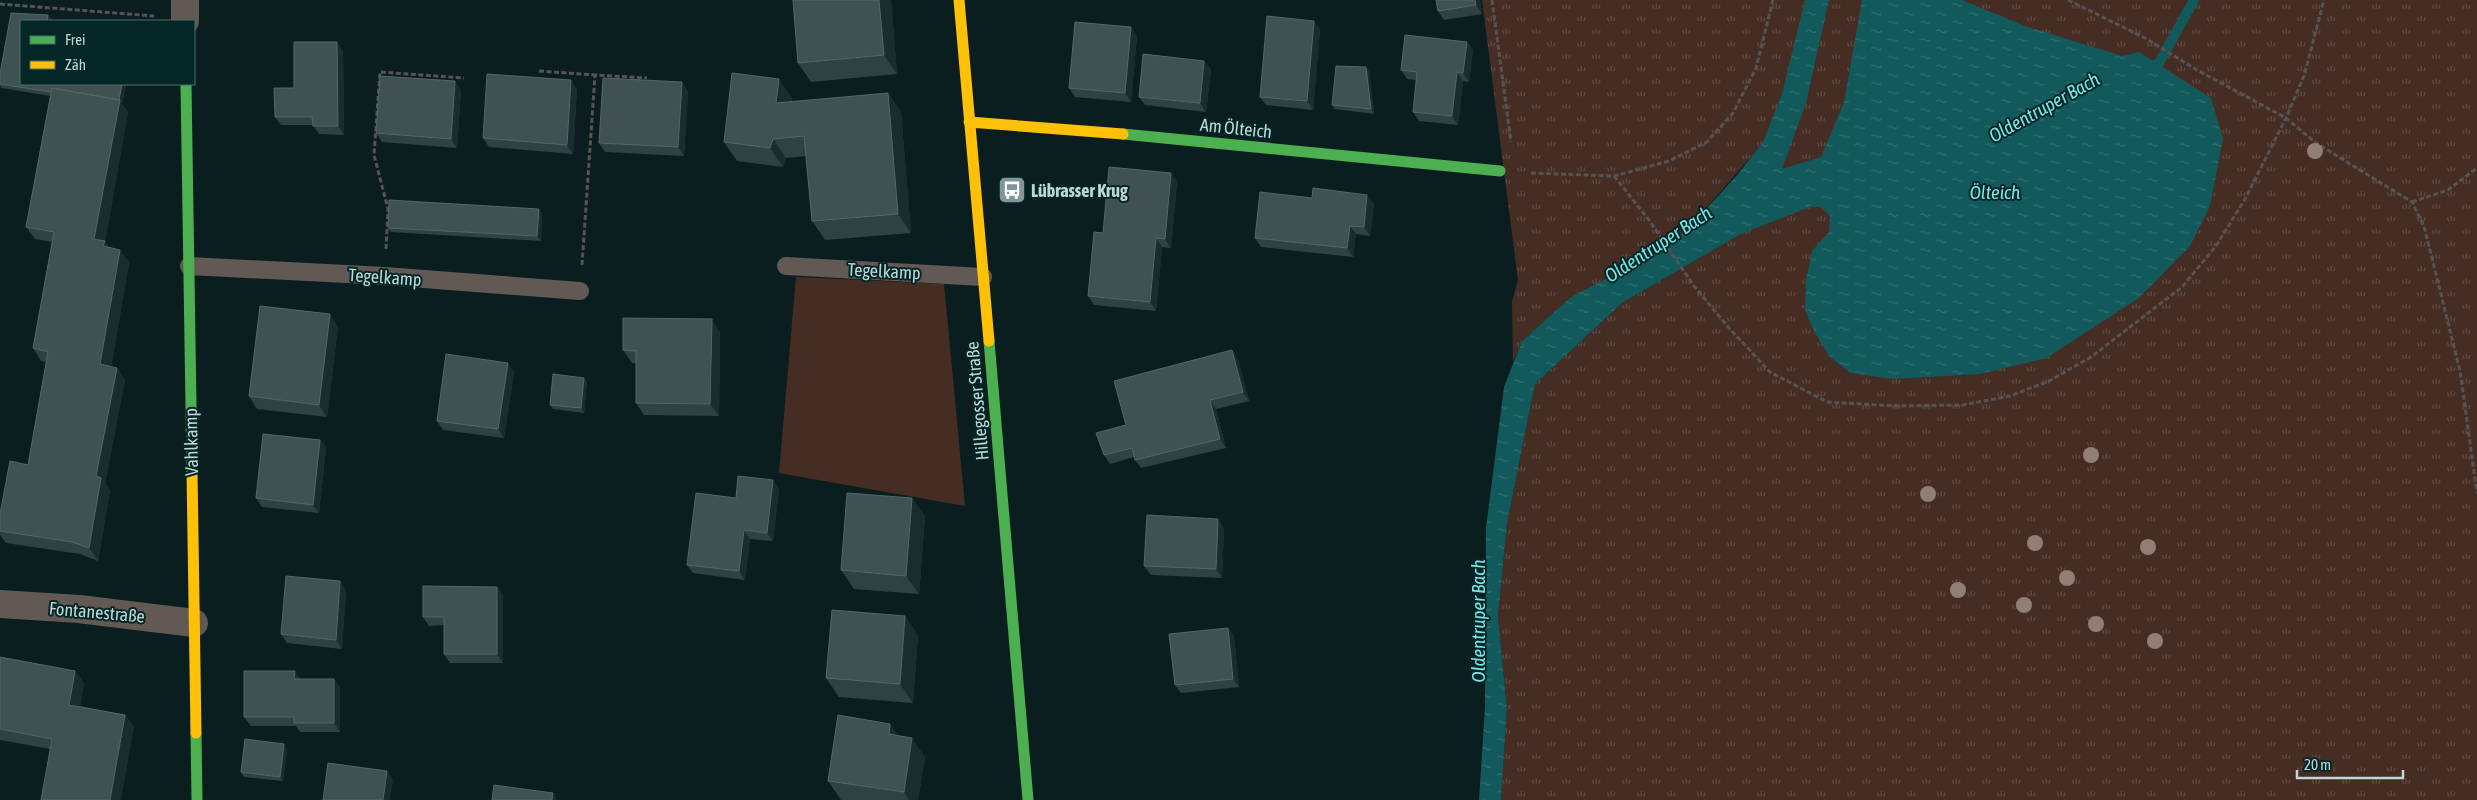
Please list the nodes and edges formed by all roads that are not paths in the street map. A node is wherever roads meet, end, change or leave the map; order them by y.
1 (959, 0) edge
2 (186, 85) edge
3 (969, 122) junction
4 (1500, 171) dead end
5 (189, 266) junction
6 (786, 266) dead end
7 (983, 277) junction
8 (580, 291) road end
9 (0, 604) edge
10 (194, 623) junction
11 (197, 800) edge
12 (1028, 800) edge

1 - 3 street, Hillegosser Straße
2 - 5 street, Vahlkamp
3 - 4 street, Am Ölteich
3 - 7 street, Hillegosser Straße
5 - 8 lane, Tegelkamp
5 - 10 street, Vahlkamp
6 - 7 lane, Tegelkamp
7 - 12 street, Hillegosser Straße
9 - 10 street, Fontanestraße
10 - 11 street, Vahlkamp

